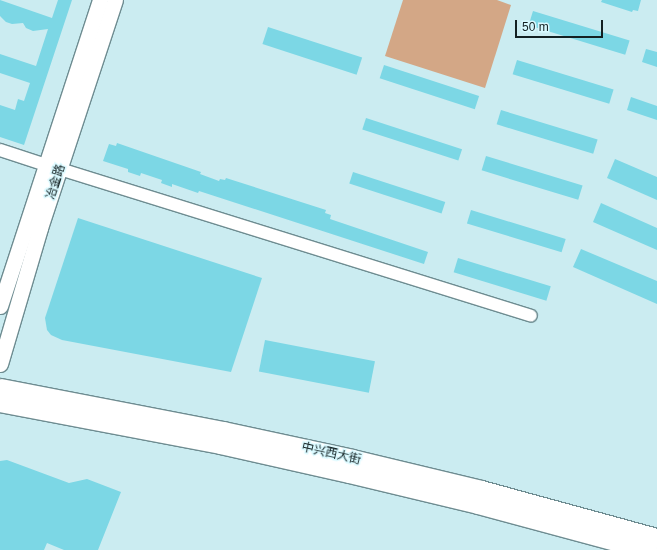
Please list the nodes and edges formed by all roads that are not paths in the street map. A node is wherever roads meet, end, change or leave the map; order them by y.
1 (100, 0) edge
2 (115, 0) edge
3 (0, 150) edge
4 (53, 167) junction
5 (0, 306) edge
6 (531, 316) dead end
7 (0, 364) edge
8 (0, 388) edge
9 (0, 402) edge
10 (657, 538) edge
11 (648, 550) edge

1 - 4 street, 冶金路
2 - 4 street, 冶金路
3 - 4 street
4 - 5 street, 冶金路
4 - 6 street
4 - 7 street, 冶金路
8 - 10 main road, 中兴西大街
9 - 11 main road, 中兴西大街

